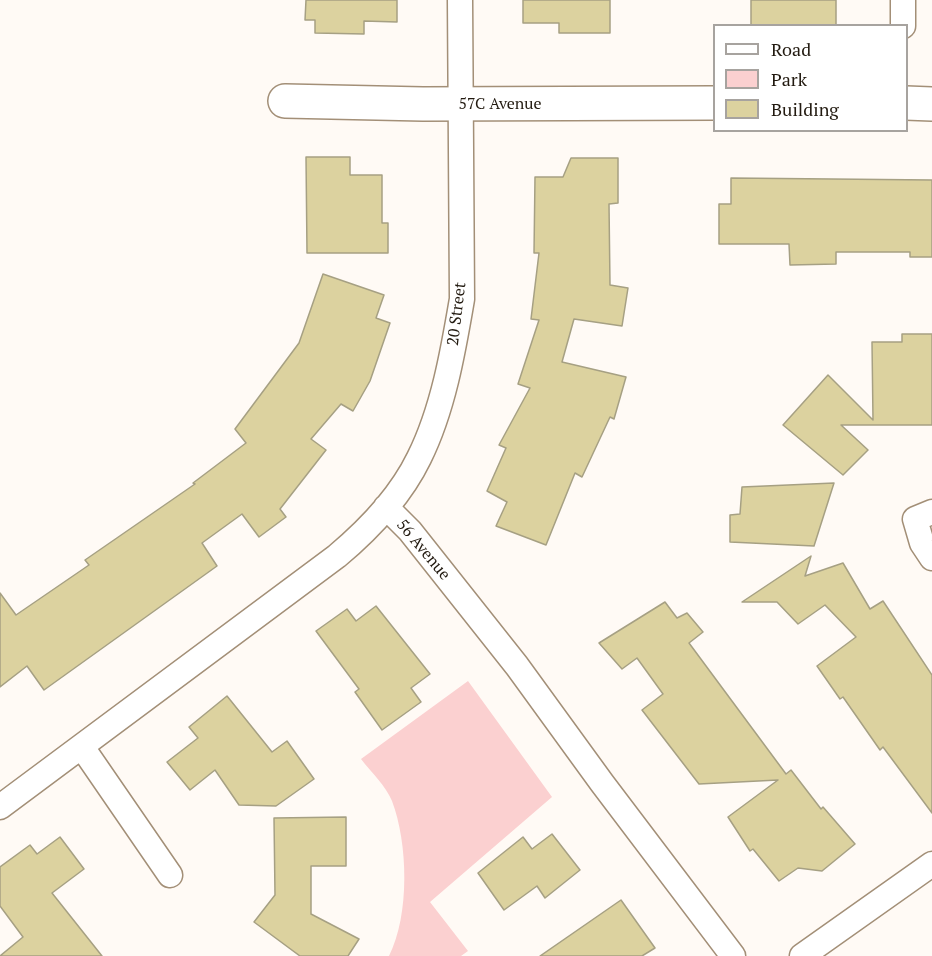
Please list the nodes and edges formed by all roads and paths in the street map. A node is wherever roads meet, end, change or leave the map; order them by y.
1 (460, 0) edge
2 (903, 0) edge
3 (903, 24) edge
4 (285, 101) dead end
5 (713, 103) edge
6 (908, 103) edge
7 (460, 104) junction
8 (932, 104) edge
9 (386, 507) junction
10 (932, 512) edge
11 (932, 558) edge
12 (82, 747) junction
13 (0, 807) edge
14 (932, 864) edge
15 (170, 875) dead end
16 (733, 956) edge
17 (802, 956) edge

1 - 7 street, 20 Street
2 - 3 street
4 - 7 street, 57C Avenue
5 - 7 street, 57C Avenue
6 - 8 street
7 - 9 street, 20 Street
9 - 12 street, 56 Avenue
9 - 16 street, 56 Avenue
10 - 11 street
12 - 13 street, 56 Avenue
12 - 15 street
14 - 17 street

